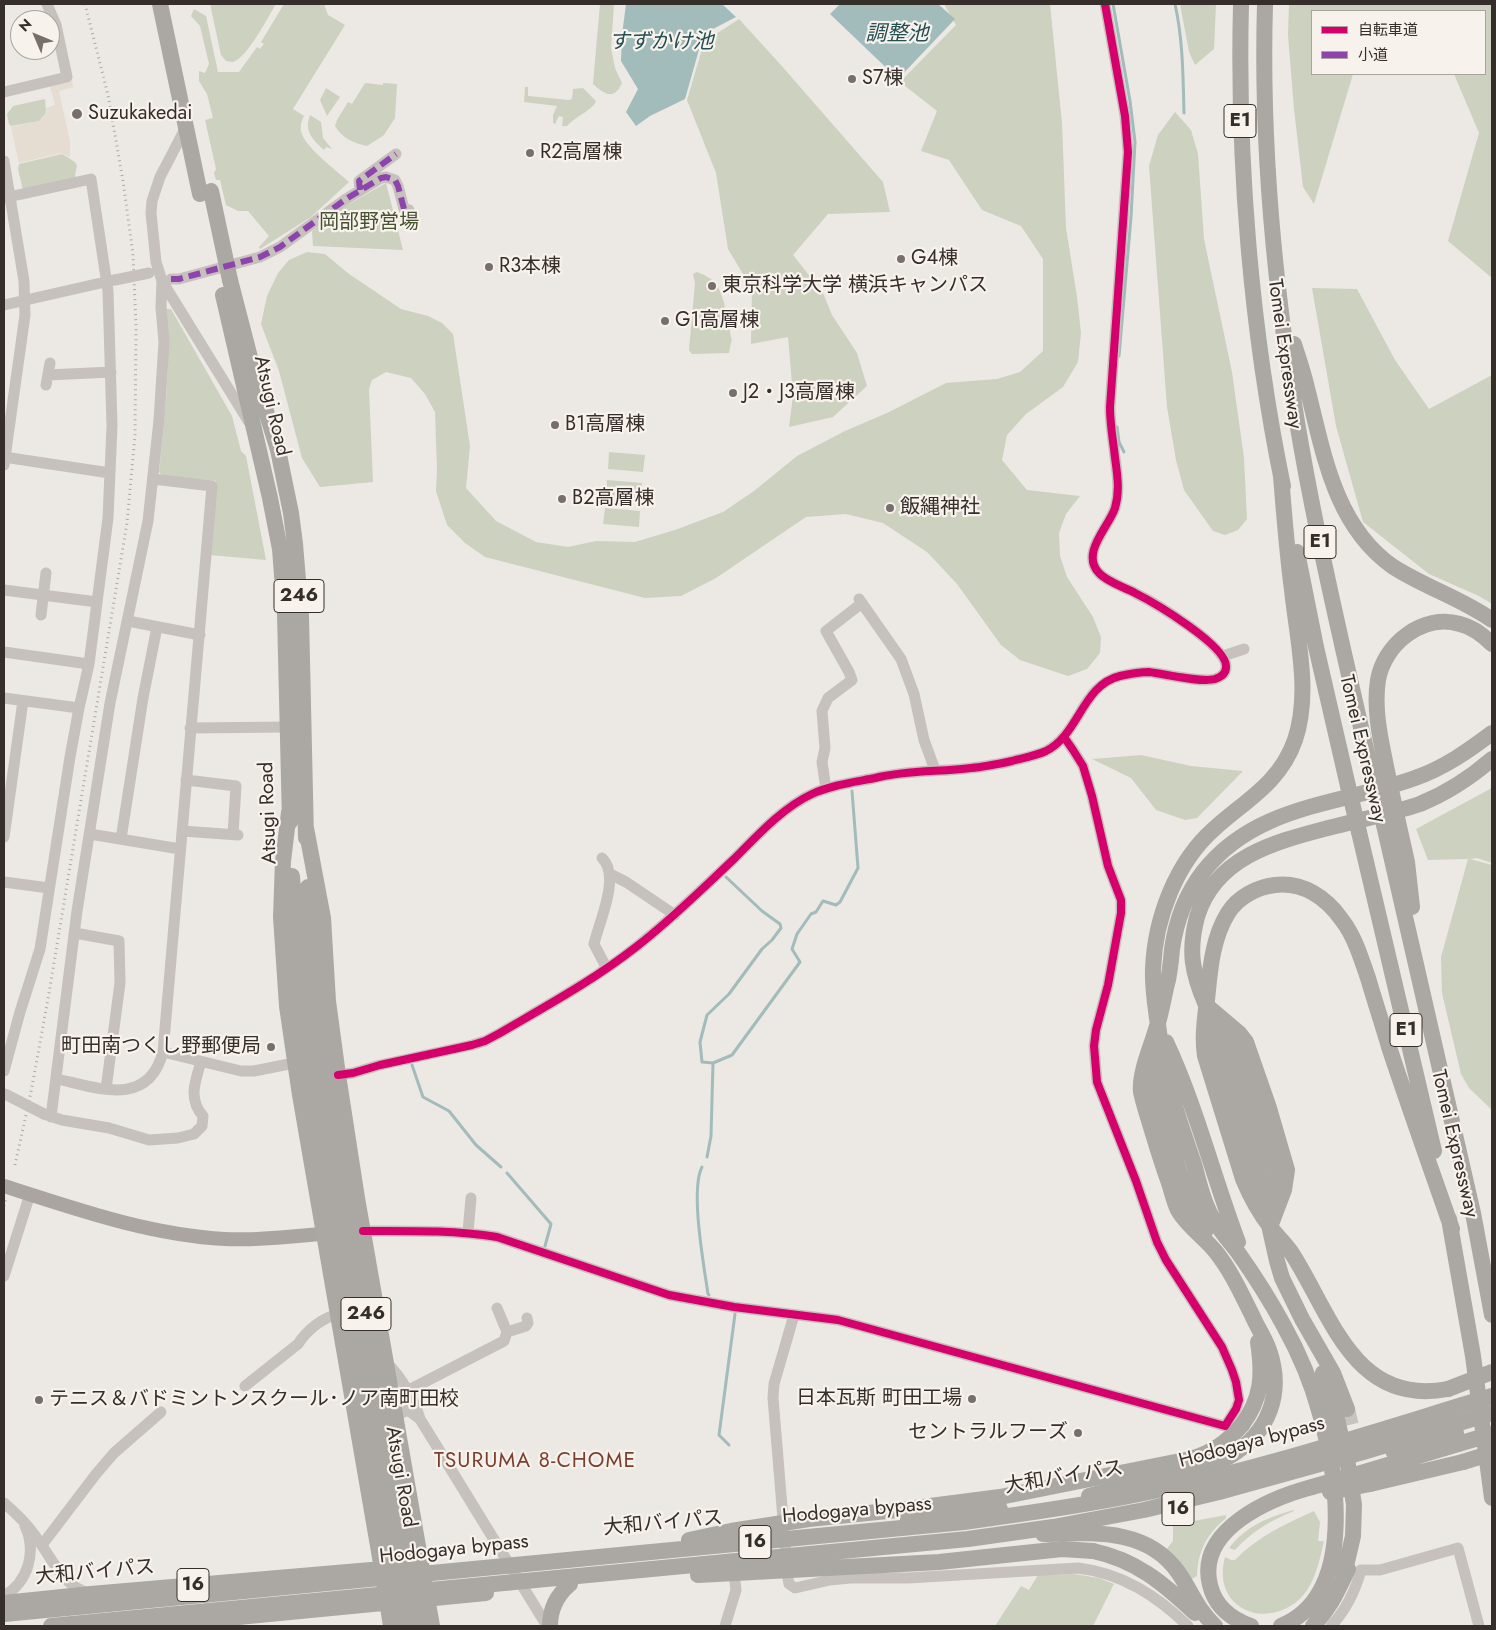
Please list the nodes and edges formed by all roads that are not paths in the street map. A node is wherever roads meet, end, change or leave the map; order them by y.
1 (47, 4) edge
2 (160, 4) edge
3 (171, 4) edge
4 (1105, 4) edge
5 (1241, 4) edge
6 (1265, 4) edge
7 (4, 92) edge
8 (186, 127) junction
9 (396, 154) dead end
10 (4, 162) edge
11 (360, 190) junction
12 (206, 193) junction
13 (7, 197) edge
14 (409, 210) dead end
15 (160, 276) junction
16 (112, 281) junction
17 (225, 281) junction
18 (25, 301) junction
19 (1280, 302) junction
20 (4, 305) edge
21 (111, 372) junction
22 (48, 374) dead end
23 (254, 430) junction
24 (4, 460) edge
25 (110, 472) junction
26 (1281, 476) junction
27 (153, 479) junction
28 (46, 573) dead end
29 (4, 590) edge
30 (44, 595) junction
31 (98, 602) junction
32 (41, 616) dead end
33 (1492, 620) edge
34 (128, 621) junction
35 (157, 627) junction
36 (200, 635) junction
37 (1492, 644) edge
38 (1244, 649) dead end
39 (4, 652) edge
40 (1223, 656) junction
41 (89, 664) junction
42 (4, 698) edge
43 (23, 701) junction
44 (78, 708) junction
45 (288, 727) junction
46 (190, 728) junction
47 (1492, 733) edge
48 (1064, 737) junction
49 (1492, 759) edge
50 (935, 770) junction
51 (1380, 777) junction
52 (186, 780) junction
53 (826, 789) junction
54 (289, 812) junction
55 (306, 828) junction
56 (182, 830) junction
57 (90, 834) junction
58 (4, 837) edge
59 (121, 839) junction
60 (180, 849) junction
61 (602, 858) dead end
62 (610, 874) junction
63 (4, 882) edge
64 (50, 888) junction
65 (675, 914) junction
66 (76, 933) junction
67 (606, 968) junction
68 (308, 1003) junction
69 (1206, 1005) junction
70 (1158, 1024) junction
71 (163, 1052) junction
72 (201, 1062) junction
73 (294, 1063) junction
74 (4, 1071) edge
75 (338, 1075) junction
76 (57, 1079) junction
77 (106, 1089) junction
78 (4, 1094) edge
79 (300, 1095) junction
80 (48, 1115) junction
81 (4, 1186) edge
82 (30, 1194) junction
83 (471, 1198) dead end
84 (1203, 1215) junction
85 (1270, 1227) junction
86 (1452, 1229) junction
87 (363, 1232) junction
88 (468, 1232) junction
89 (324, 1234) junction
90 (1217, 1244) junction
91 (1247, 1266) junction
92 (4, 1276) edge
93 (497, 1308) dead end
94 (338, 1314) junction
95 (794, 1315) junction
96 (1492, 1315) edge
97 (527, 1318) dead end
98 (1253, 1318) junction
99 (1302, 1319) junction
100 (507, 1341) junction
101 (386, 1362) junction
102 (1492, 1372) edge
103 (1492, 1378) edge
104 (245, 1386) dead end
105 (1492, 1390) edge
106 (407, 1391) junction
107 (1448, 1396) junction
108 (1492, 1396) edge
109 (1347, 1409) tunnel mouth
110 (162, 1412) dead end
111 (1492, 1413) edge
112 (395, 1416) junction
113 (420, 1419) junction
114 (1492, 1422) edge
115 (1356, 1428) junction
116 (1492, 1434) edge
117 (1457, 1439) junction
118 (1492, 1453) edge
119 (1368, 1471) junction
120 (1312, 1485) junction
121 (1089, 1496) junction
122 (1492, 1498) edge
123 (4, 1503) edge
124 (413, 1517) junction
125 (22, 1520) junction
126 (374, 1524) junction
127 (784, 1532) junction
128 (1043, 1534) junction
129 (42, 1545) junction
130 (606, 1557) junction
131 (505, 1559) junction
132 (786, 1560) junction
133 (422, 1566) junction
134 (733, 1566) junction
135 (382, 1569) junction
136 (1343, 1579) junction
137 (573, 1580) junction
138 (518, 1586) junction
139 (91, 1594) junction
140 (4, 1596) edge
141 (427, 1599) junction
142 (4, 1603) edge
143 (387, 1603) junction
144 (4, 1614) edge
145 (51, 1626) edge
146 (148, 1626) edge
147 (391, 1626) edge
148 (403, 1626) edge
149 (419, 1626) edge
150 (432, 1626) edge
151 (548, 1626) edge
152 (725, 1626) edge
153 (1188, 1626) edge
154 (1214, 1626) edge
155 (1251, 1626) edge
156 (1281, 1626) edge
157 (1313, 1626) edge
158 (1331, 1626) edge
159 (1480, 1626) edge

1 - 7 street
2 - 8 highway, Atsugi Road / 246
3 - 12 highway, Atsugi Road / 246
4 - 40 street
5 - 26 highway, Tomei Expressway / E1
6 - 19 highway, Tomei Expressway / E1
8 - 12 highway, Atsugi Road / 246
8 - 15 street
9 - 11 street
10 - 13 street
11 - 14 street
11 - 15 street
12 - 17 highway, Atsugi Road / 246, bridge
13 - 16 street
13 - 18 street
15 - 16 street, bridge
15 - 23 street
15 - 27 street
16 - 18 street
16 - 21 street
17 - 23 highway, Atsugi Road / 246
17 - 55 highway, Atsugi Road / 246
18 - 20 street
18 - 24 street
19 - 33 highway
19 - 51 highway, Tomei Expressway / E1
21 - 22 street
21 - 25 street
23 - 45 highway, Atsugi Road / 246
24 - 25 street
25 - 31 street
26 - 70 highway
26 - 86 highway, Tomei Expressway / E1, bridge
27 - 34 street
27 - 36 street
28 - 30 street
29 - 30 street
30 - 31 street
30 - 32 street
31 - 41 street
34 - 35 street
34 - 57 street
35 - 36 street
35 - 59 street
36 - 46 street
37 - 51 highway
38 - 40 street
39 - 41 street
40 - 48 street
41 - 44 street
42 - 43 street
43 - 44 street
43 - 58 street
44 - 64 street
45 - 46 street
45 - 54 highway, Atsugi Road / 246
46 - 52 street
47 - 70 highway
48 - 50 street
48 - 95 street
49 - 69 highway
50 - 53 street
50 - 53 street
51 - 96 highway, Tomei Expressway / E1, bridge
52 - 56 street
52 - 56 street
53 - 65 street
54 - 68 highway, Atsugi Road / 246
54 - 73 highway
55 - 68 highway, Atsugi Road / 246
55 - 75 highway
56 - 60 street
57 - 59 street
57 - 66 street
59 - 60 street
60 - 71 street
61 - 62 street
62 - 65 street
62 - 67 street
63 - 64 street
64 - 74 street
65 - 67 street
66 - 76 street
66 - 77 street
67 - 75 street
68 - 148 highway, Atsugi Road / 246, bridge
68 - 149 highway, Atsugi Road / 246, bridge
69 - 85 highway
69 - 85 highway
69 - 86 highway
70 - 84 highway
70 - 90 highway
70 - 91 highway
71 - 72 street
71 - 77 street
72 - 73 street
72 - 80 street
73 - 79 highway
75 - 79 highway
75 - 87 highway
76 - 77 street
76 - 80 street
78 - 80 street, bridge
79 - 89 highway
81 - 82 main road
82 - 89 main road
82 - 92 street
83 - 88 street
84 - 90 highway
84 - 91 highway
85 - 99 highway
85 - 107 highway
86 - 122 highway, Tomei Expressway / E1
87 - 88 street
87 - 89 main road
87 - 101 highway
88 - 95 street
89 - 94 highway
90 - 91 highway
90 - 98 highway
91 - 156 highway
93 - 100 street
94 - 104 street
94 - 126 highway
95 - 127 street
97 - 100 street
98 - 121 highway
98 - 130 highway, bridge
99 - 109 highway
99 - 136 highway
100 - 106 street
101 - 106 street
101 - 112 highway
102 - 107 highway, bridge
103 - 107 highway, bridge
105 - 107 highway, 大和バイパス / 16
106 - 113 street
107 - 115 highway, 大和バイパス / 16
108 - 130 highway, Hodogaya bypass / 16, bridge
110 - 129 street
111 - 137 highway, Hodogaya bypass / 16, bridge
112 - 113 street
112 - 124 highway
113 - 131 street
114 - 117 highway, 16
115 - 121 highway, 大和バイパス / 16
115 - 136 highway
116 - 117 highway, bridge
117 - 119 highway, 16
118 - 119 highway, bridge
119 - 120 highway, 16
119 - 120 highway, bridge
120 - 128 highway, 16
120 - 155 highway
121 - 127 highway, 大和バイパス / 16
123 - 125 street
124 - 126 highway
124 - 133 highway
125 - 129 street
125 - 140 street
126 - 135 highway
127 - 131 highway, 大和バイパス / 16
127 - 132 street
128 - 132 highway, 16
128 - 154 highway
129 - 139 street
130 - 144 highway, Hodogaya bypass / 16, bridge
131 - 133 highway, 大和バイパス / 16
131 - 138 street
132 - 134 highway, 16
132 - 153 street
133 - 135 highway, 大和バイパス / 16
133 - 141 highway
134 - 137 highway, 16
134 - 152 street
135 - 139 highway, 大和バイパス / 16
135 - 143 highway
136 - 157 highway
137 - 138 highway, Hodogaya bypass / 16, bridge
137 - 151 highway
137 - 154 highway, bridge
138 - 141 highway, 16
138 - 145 highway, Hodogaya bypass, bridge
138 - 151 street
139 - 142 highway, 大和バイパス / 16
141 - 143 highway, 16
141 - 150 highway
143 - 146 highway, 16
143 - 147 highway
158 - 159 street

